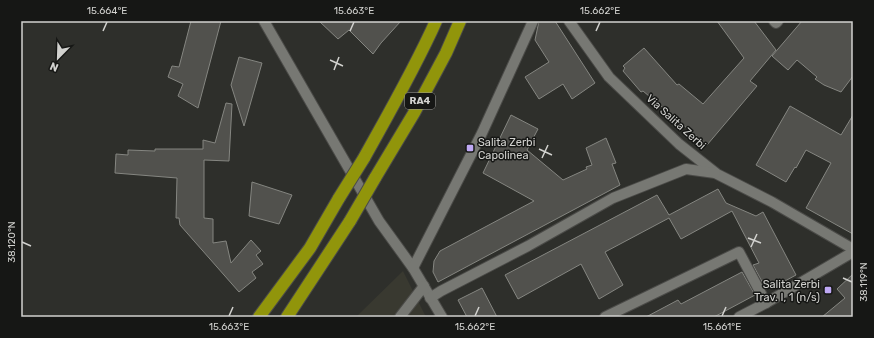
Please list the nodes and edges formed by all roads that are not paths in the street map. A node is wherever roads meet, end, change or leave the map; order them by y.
1 (264, 21) edge
2 (436, 21) edge
3 (460, 21) edge
4 (533, 21) edge
5 (569, 21) edge
6 (774, 21) edge
7 (778, 21) edge
8 (717, 174) junction
9 (853, 249) edge
10 (853, 252) edge
11 (413, 268) junction
12 (424, 286) junction
13 (430, 298) junction
14 (766, 303) junction
15 (259, 317) edge
16 (287, 317) edge
17 (400, 317) edge
18 (442, 317) edge
19 (605, 317) edge
20 (738, 317) edge

1 - 11 street
2 - 15 highway, RA4, bridge
3 - 16 highway, RA4, bridge
4 - 11 street
5 - 8 street, Via Salita Zerbi
6 - 7 street
8 - 9 street, Via Salita Zerbi
8 - 13 street
10 - 14 street
11 - 12 street
12 - 13 street
12 - 17 street
13 - 18 street
14 - 19 street
14 - 20 street

